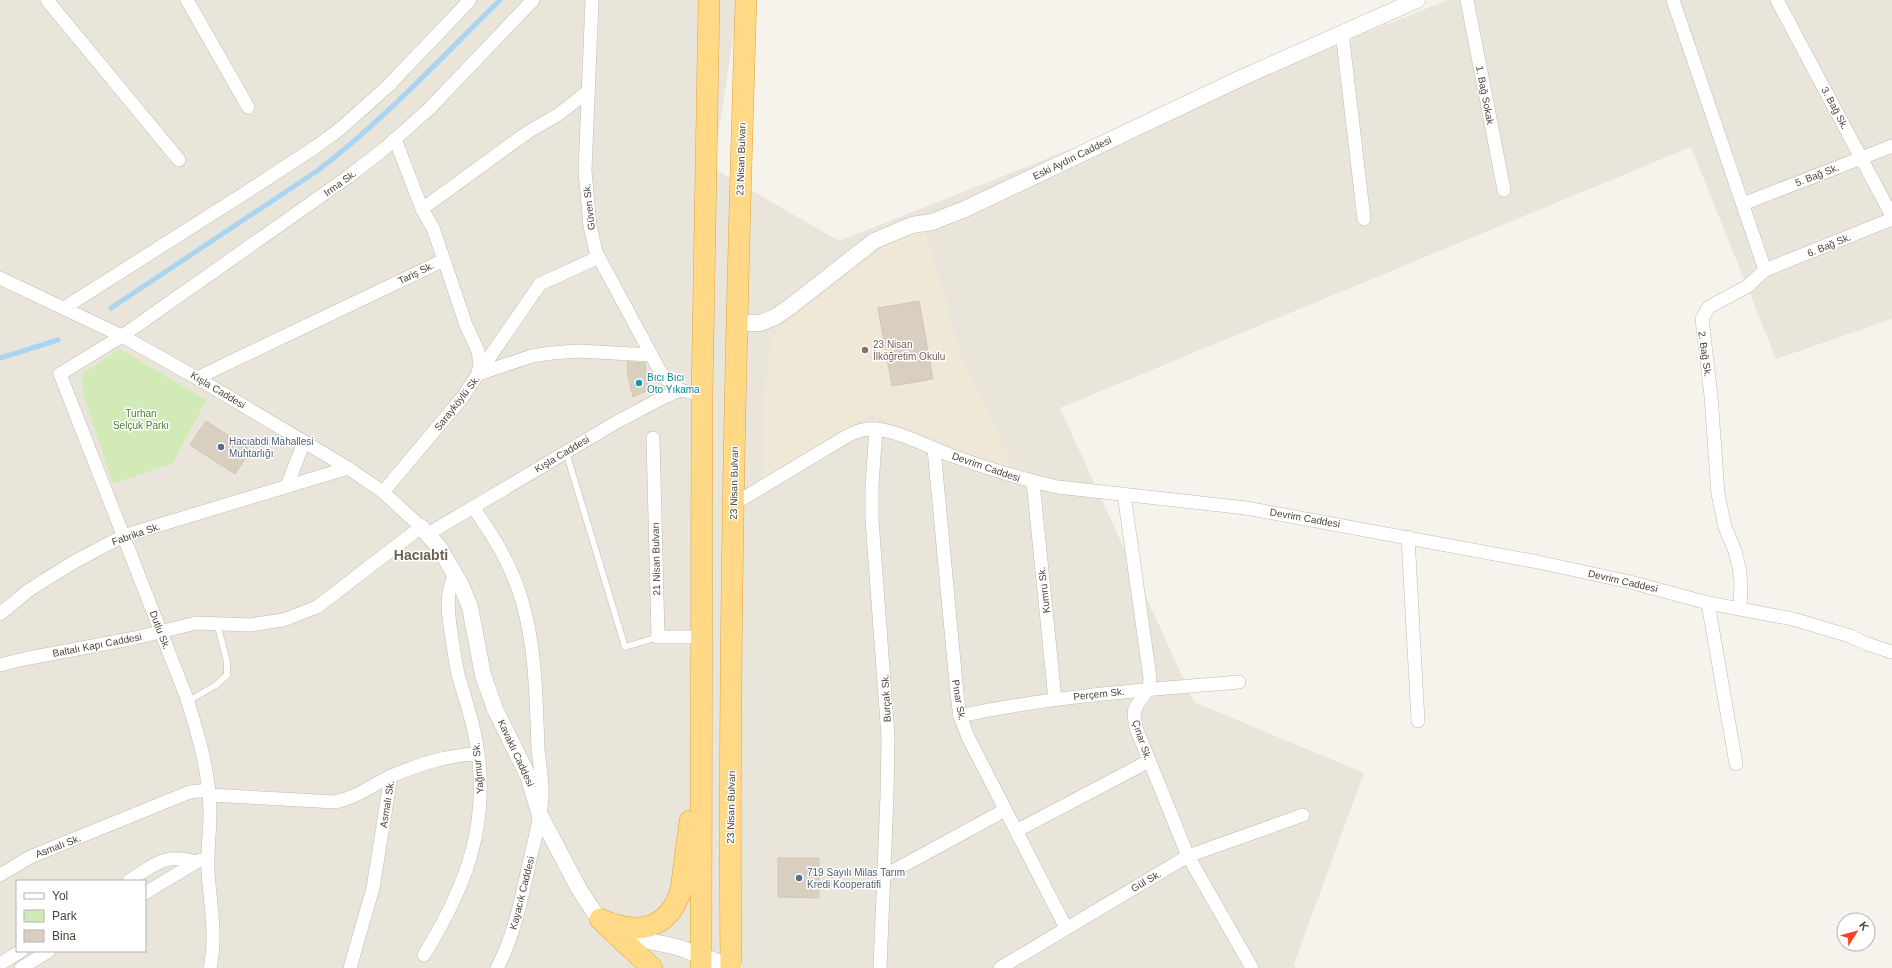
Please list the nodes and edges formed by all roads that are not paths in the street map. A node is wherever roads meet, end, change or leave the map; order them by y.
1 (47, 0) edge
2 (187, 0) edge
3 (470, 0) edge
4 (533, 0) edge
5 (592, 0) edge
6 (709, 0) edge
7 (746, 0) edge
8 (1417, 0) edge
9 (1467, 0) edge
10 (1673, 0) edge
11 (1777, 0) edge
12 (1342, 32) junction
13 (588, 91) junction
14 (248, 107) dead end
15 (395, 140) junction
16 (1892, 146) edge
17 (1861, 158) junction
18 (179, 160) dead end
19 (1504, 190) dead end
20 (1743, 204) junction
21 (422, 208) junction
22 (1892, 218) edge
23 (1364, 219) dead end
24 (599, 257) junction
25 (444, 260) junction
26 (1765, 270) junction
27 (0, 278) edge
28 (64, 308) junction
29 (736, 323) junction
30 (122, 336) junction
31 (651, 355) junction
32 (478, 374) junction
33 (197, 378) junction
34 (680, 390) junction
35 (702, 395) junction
36 (876, 429) junction
37 (653, 438) dead end
38 (304, 442) junction
39 (934, 449) junction
40 (566, 452) junction
41 (348, 468) junction
42 (1033, 482) junction
43 (287, 486) junction
44 (383, 492) junction
45 (1124, 494) junction
46 (734, 504) junction
47 (473, 507) junction
48 (424, 531) junction
49 (123, 536) junction
50 (1408, 537) junction
51 (455, 572) junction
52 (1708, 603) junction
53 (1740, 608) junction
54 (0, 614) edge
55 (217, 623) junction
56 (161, 632) junction
57 (658, 637) junction
58 (701, 637) junction
59 (1892, 652) edge
60 (0, 666) edge
61 (1239, 682) dead end
62 (1148, 689) junction
63 (1055, 699) junction
64 (187, 702) junction
65 (960, 716) junction
66 (1418, 721) dead end
67 (701, 733) junction
68 (478, 754) junction
69 (1149, 761) junction
70 (1736, 764) dead end
71 (391, 776) junction
72 (209, 792) junction
73 (1005, 810) junction
74 (1303, 814) dead end
75 (540, 815) junction
76 (1016, 831) junction
77 (1188, 856) junction
78 (202, 858) junction
79 (0, 875) edge
80 (884, 876) junction
81 (131, 880) edge
82 (146, 892) edge
83 (600, 919) junction
84 (1066, 928) junction
85 (19, 952) edge
86 (47, 952) edge
87 (424, 955) dead end
88 (701, 962) edge
89 (0, 964) edge
90 (732, 967) edge
91 (22, 968) edge
92 (210, 968) edge
93 (350, 968) edge
94 (497, 968) edge
95 (652, 968) edge
96 (880, 968) edge
97 (1000, 968) edge
98 (1252, 968) edge

1 - 18 street
2 - 14 street
3 - 28 street
4 - 15 street, Irma Sk.
5 - 13 street, Güven Sk.
6 - 35 highway
7 - 29 highway, 23 Nisan Bulvarı
8 - 12 street, Eski Aydın Caddesi
9 - 19 street, 1. Bağ Sokak
10 - 20 street
11 - 17 street, 3. Bağ Sk.
12 - 23 street
12 - 29 street, Eski Aydın Caddesi
13 - 21 street
13 - 24 street, Güven Sk.
15 - 21 street, Tariş Sk.
15 - 30 street, Irma Sk.
16 - 17 street, 5. Bağ Sk.
17 - 20 street, 5. Bağ Sk.
17 - 22 street, 3. Bağ Sk.
20 - 26 street
21 - 25 street, Tariş Sk.
22 - 26 street, 6. Bağ Sk.
24 - 31 street, Güven Sk.
24 - 32 street
25 - 32 street
25 - 33 street, Tariş Sk.
26 - 53 street, 2. Bağ Sk.
27 - 28 street, Kışla Caddesi
28 - 30 street, Kışla Caddesi
29 - 46 highway, 23 Nisan Bulvarı
30 - 33 street, Kışla Caddesi
30 - 49 street, Dutlu Sk.
31 - 32 street, Sarayköylü Sk.
31 - 34 street, Güven Sk.
32 - 44 street, Sarayköylü Sk.
33 - 38 street, Kışla Caddesi
34 - 35 street
34 - 40 street, Kışla Caddesi
35 - 58 highway
36 - 39 street, Devrim Caddesi
36 - 46 street, Devrim Caddesi
36 - 80 street, Burçak Sk.
37 - 57 street, 21 Nisan Bulvarı
38 - 41 street, Kışla Caddesi
38 - 43 street
39 - 42 street, Devrim Caddesi
39 - 65 street, Pınar Sk.
40 - 47 street, Kışla Caddesi
40 - 57 lane
41 - 43 street, Fabrika Sk.
41 - 44 street, Kışla Caddesi
42 - 45 street, Devrim Caddesi
42 - 63 street, Kumru Sk.
43 - 49 street, Fabrika Sk.
44 - 48 street, Kışla Caddesi
45 - 50 street, Devrim Caddesi
45 - 62 street
46 - 90 highway, 23 Nisan Bulvarı
47 - 48 street, Kışla Caddesi
47 - 75 street, Kayacık Caddesi
48 - 51 street, Kavaklı Caddesi
48 - 55 street, Baltalı Kapı Caddesi
49 - 54 street, Fabrika Sk.
49 - 56 street, Dutlu Sk.
50 - 52 street, Devrim Caddesi
50 - 66 street
51 - 68 street, Yağmur Sk.
51 - 75 street, Kavaklı Caddesi
52 - 53 street, Devrim Caddesi
52 - 70 street
53 - 59 street, Devrim Caddesi
55 - 56 street, Baltalı Kapı Caddesi
55 - 64 lane
56 - 60 street, Baltalı Kapı Caddesi
56 - 64 street, Dutlu Sk.
57 - 58 street
58 - 67 highway
61 - 62 street, Perçem Sk.
62 - 63 street, Perçem Sk.
62 - 69 street, Çınar Sk.
63 - 65 street, Perçem Sk.
64 - 72 street, Dutlu Sk.
65 - 73 street, Pınar Sk.
67 - 83 highway
67 - 88 highway
68 - 71 street
68 - 87 street, Yağmur Sk.
69 - 76 street
69 - 77 street, Çınar Sk.
71 - 72 street, Asmalı Sk.
71 - 93 street, Asmalı Sk.
72 - 78 street, Dutlu Sk.
72 - 79 street, Asmalı Sk.
73 - 76 street, Pınar Sk.
73 - 80 street
74 - 77 street, Gül Sk.
75 - 83 street, Kavaklı Caddesi
75 - 94 street, Kayacık Caddesi
76 - 84 street, Pınar Sk.
77 - 84 street, Gül Sk.
77 - 98 street, Çınar Sk.
78 - 81 street
78 - 82 street
78 - 92 street, Dutlu Sk.
80 - 96 street, Burçak Sk.
83 - 88 street, Kavaklı Caddesi
83 - 95 highway
84 - 97 street, Gül Sk.
85 - 89 street
86 - 91 street
88 - 90 street, Kavaklı Caddesi

